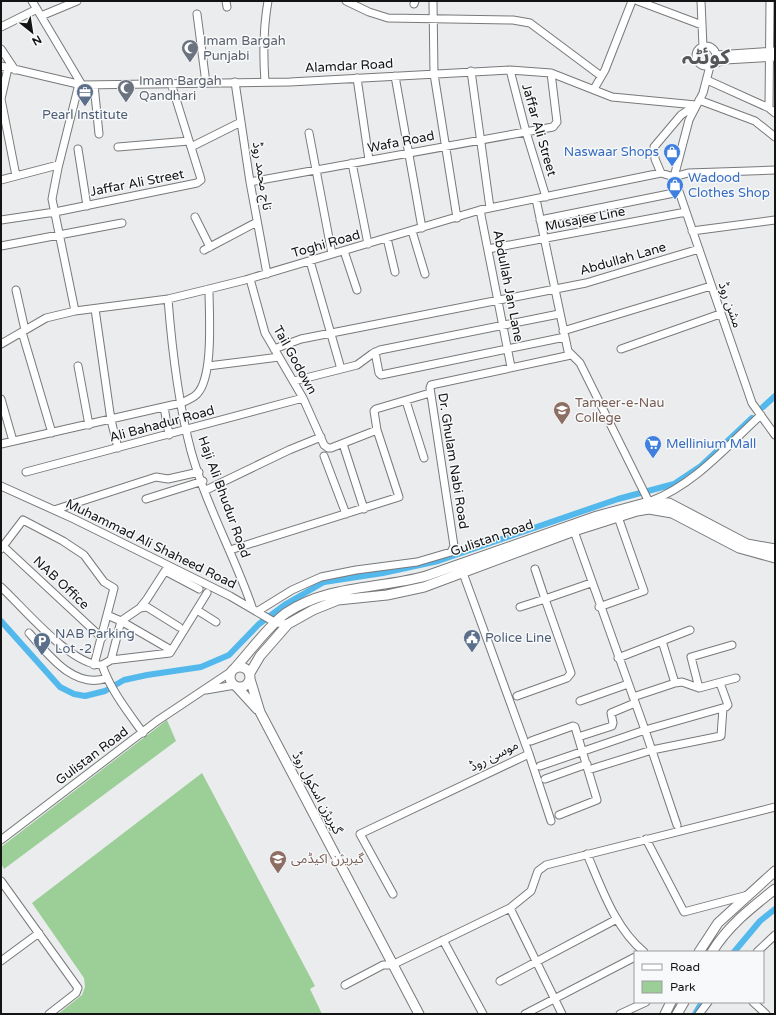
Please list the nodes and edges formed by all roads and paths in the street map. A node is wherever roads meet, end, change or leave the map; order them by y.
1 (32, 1) edge
2 (77, 1) edge
3 (268, 1) edge
4 (346, 1) edge
5 (433, 1) edge
6 (632, 1) edge
7 (638, 1) edge
8 (701, 1) edge
9 (770, 1) edge
10 (37, 9) junction
11 (197, 14) dead end
12 (41, 16) junction
13 (432, 18) junction
14 (702, 25) junction
15 (1, 27) edge
16 (703, 47) junction
17 (1, 49) edge
18 (772, 54) edge
19 (716, 56) junction
20 (711, 65) junction
21 (8, 68) edge
22 (510, 70) junction
23 (471, 71) junction
24 (551, 73) junction
25 (434, 74) junction
26 (396, 76) junction
27 (601, 76) junction
28 (357, 78) junction
29 (707, 80) junction
30 (235, 82) junction
31 (265, 82) junction
32 (171, 83) junction
33 (206, 83) junction
34 (81, 84) junction
35 (94, 84) junction
36 (594, 89) junction
37 (697, 103) junction
38 (772, 110) edge
39 (3, 114) edge
40 (241, 122) junction
41 (4, 130) edge
42 (526, 132) junction
43 (309, 133) dead end
44 (98, 134) dead end
45 (775, 137) edge
46 (481, 140) junction
47 (190, 144) junction
48 (445, 146) junction
49 (118, 147) dead end
50 (78, 150) dead end
51 (408, 153) junction
52 (369, 160) junction
53 (352, 164) junction
54 (58, 165) junction
55 (316, 170) junction
56 (775, 170) edge
57 (661, 173) junction
58 (16, 176) junction
59 (674, 177) junction
60 (1, 180) edge
61 (250, 182) junction
62 (679, 192) junction
63 (546, 197) junction
64 (536, 199) junction
65 (87, 206) junction
66 (490, 208) junction
67 (480, 210) junction
68 (55, 212) junction
69 (686, 212) junction
70 (195, 217) dead end
71 (456, 218) junction
72 (1, 220) edge
73 (540, 220) junction
74 (775, 220) edge
75 (257, 222) junction
76 (122, 223) dead end
77 (422, 228) junction
78 (412, 231) junction
79 (692, 231) junction
80 (60, 235) junction
81 (387, 238) junction
82 (544, 239) junction
83 (368, 244) junction
84 (1, 246) edge
85 (488, 249) junction
86 (699, 249) junction
87 (344, 251) junction
88 (332, 254) junction
89 (310, 261) junction
90 (395, 272) dead end
91 (267, 274) junction
92 (424, 274) dead end
93 (250, 279) junction
94 (711, 286) junction
95 (209, 289) junction
96 (16, 290) dead end
97 (357, 290) dead end
98 (554, 290) junction
99 (168, 298) junction
100 (499, 301) junction
101 (95, 308) junction
102 (75, 311) junction
103 (560, 314) junction
104 (720, 314) junction
105 (504, 326) junction
106 (24, 331) junction
107 (331, 334) junction
108 (564, 334) junction
109 (1, 344) edge
110 (274, 349) junction
111 (621, 349) dead end
112 (508, 350) junction
113 (375, 352) junction
114 (574, 356) junction
115 (279, 357) junction
116 (78, 366) dead end
117 (208, 366) junction
118 (512, 367) junction
119 (341, 369) junction
120 (294, 381) junction
121 (430, 393) junction
122 (303, 398) junction
123 (1, 399) edge
124 (406, 401) junction
125 (181, 403) junction
126 (164, 407) junction
127 (761, 415) junction
128 (111, 420) junction
129 (89, 425) junction
130 (186, 430) junction
131 (377, 430) junction
132 (52, 433) junction
133 (169, 435) junction
134 (775, 435) edge
135 (321, 437) junction
136 (13, 442) junction
137 (1, 444) edge
138 (343, 444) junction
139 (118, 448) junction
140 (324, 456) dead end
141 (424, 458) dead end
142 (26, 472) dead end
143 (199, 472) junction
144 (202, 481) junction
145 (1, 486) edge
146 (206, 490) junction
147 (146, 499) dead end
148 (646, 499) junction
149 (364, 509) junction
150 (54, 510) junction
151 (346, 514) junction
152 (618, 517) junction
153 (574, 532) junction
154 (529, 543) junction
155 (2, 547) edge
156 (775, 549) edge
157 (230, 550) junction
158 (775, 558) edge
159 (535, 569) dead end
160 (463, 573) junction
161 (590, 583) junction
162 (1, 587) edge
163 (199, 589) dead end
164 (207, 593) dead end
165 (545, 599) junction
166 (520, 607) dead end
167 (599, 607) junction
168 (140, 608) junction
169 (197, 610) junction
170 (258, 611) junction
171 (107, 615) junction
172 (121, 621) junction
173 (216, 622) dead end
174 (275, 622) junction
175 (288, 624) junction
176 (179, 627) dead end
177 (690, 630) dead end
178 (29, 633) dead end
179 (102, 638) junction
180 (662, 641) junction
181 (732, 644) dead end
182 (171, 650) junction
183 (618, 658) junction
184 (111, 660) junction
185 (94, 665) junction
186 (102, 665) junction
187 (233, 670) junction
188 (250, 676) junction
189 (107, 678) junction
190 (736, 678) dead end
191 (675, 683) junction
192 (720, 683) junction
193 (628, 684) junction
194 (235, 686) junction
195 (699, 688) junction
196 (198, 693) junction
197 (517, 696) dead end
198 (634, 700) junction
199 (580, 701) dead end
200 (723, 708) junction
201 (260, 712) junction
202 (645, 730) junction
203 (144, 734) junction
204 (578, 737) junction
205 (531, 741) dead end
206 (652, 750) junction
207 (582, 751) junction
208 (528, 754) junction
209 (540, 766) dead end
210 (588, 767) junction
211 (545, 778) dead end
212 (775, 807) edge
213 (559, 815) dead end
214 (551, 821) dead end
215 (677, 825) dead end
216 (646, 839) junction
217 (1, 840) edge
218 (587, 854) junction
219 (775, 871) edge
220 (1, 881) edge
221 (766, 881) junction
222 (775, 889) edge
223 (392, 894) dead end
224 (751, 894) junction
225 (510, 908) junction
226 (617, 919) junction
227 (39, 933) junction
228 (775, 935) edge
229 (443, 940) junction
230 (643, 951) edge
231 (700, 951) edge
232 (713, 951) edge
233 (759, 951) edge
234 (634, 958) edge
235 (1, 961) edge
236 (536, 962) junction
237 (392, 965) junction
238 (500, 981) dead end
239 (345, 984) dead end
240 (554, 999) junction
241 (644, 1003) edge
242 (670, 1003) edge
243 (683, 1003) edge
244 (707, 1003) edge
245 (754, 1003) edge
246 (49, 1014) edge
247 (418, 1014) edge
248 (484, 1014) edge
249 (525, 1014) edge
250 (562, 1014) edge
251 (620, 1014) edge
252 (665, 1014) edge
253 (677, 1014) edge
254 (699, 1014) edge
255 (766, 1014) edge

1 - 10 street
2 - 12 street
3 - 31 street
4 - 13 street
5 - 13 street
6 - 27 street
7 - 14 street
8 - 14 street
9 - 18 street
10 - 12 street
10 - 15 street
11 - 33 street
12 - 34 street
13 - 25 street
13 - 27 street
14 - 16 street
16 - 19 street
16 - 20 street
17 - 21 street
18 - 19 street
18 - 20 street
18 - 38 street
19 - 20 street
20 - 29 street
21 - 34 street, Alamdar Road
21 - 39 street
22 - 23 street, Alamdar Road
22 - 24 street, Alamdar Road
22 - 42 street, Jaffar Ali Street
23 - 25 street, Alamdar Road
23 - 46 street
24 - 36 street, Alamdar Road
24 - 42 street, Wafa Road
25 - 26 street, Alamdar Road
25 - 48 street
26 - 28 street, Alamdar Road
26 - 51 street
27 - 36 street
28 - 31 street, Alamdar Road
28 - 52 street
29 - 37 street
29 - 38 street
30 - 31 street, Alamdar Road
30 - 33 street, Alamdar Road
30 - 40 street, تاج محمد روڈ
32 - 33 street, Alamdar Road
32 - 35 street, Alamdar Road
32 - 47 street, Jaffar Ali Street
34 - 35 street, Alamdar Road
34 - 54 street
35 - 44 street
36 - 37 street, Alamdar Road
37 - 45 street, Alamdar Road
37 - 57 street
37 - 59 street
39 - 41 street
40 - 47 street
40 - 61 street, تاج محمد روڈ
41 - 58 street
42 - 46 street, Wafa Road
42 - 63 street, Jaffar Ali Street
43 - 55 street
46 - 48 street, Wafa Road
46 - 66 street
47 - 49 street
47 - 65 street, Jaffar Ali Street
48 - 51 street, Wafa Road
48 - 71 street
50 - 65 street
51 - 52 street, Wafa Road
51 - 77 street
52 - 53 street, Wafa Road
53 - 55 street, Wafa Road
53 - 83 street
54 - 58 street
54 - 68 street
55 - 61 street, Wafa Road
55 - 88 street
56 - 59 street
57 - 59 street
57 - 63 street, Toghi Road
58 - 60 street
59 - 62 street, مشن روڈ
61 - 75 street, تاج محمد روڈ
62 - 69 street, مشن روڈ
62 - 73 street
63 - 64 street, Toghi Road
64 - 66 street, Toghi Road
64 - 73 street
65 - 68 street, Jaffar Ali Street
66 - 67 street, Toghi Road
67 - 71 street, Toghi Road
67 - 85 street, Abdullah Jan Lane
68 - 72 street, Jaffar Ali Street
68 - 80 street
69 - 79 street, مشن روڈ
69 - 82 street, Musajee Line
70 - 75 street
71 - 77 street, Toghi Road
73 - 82 street
74 - 79 street
75 - 91 street, تاج محمد روڈ
76 - 80 street
77 - 78 street, Toghi Road
78 - 81 street, Toghi Road
78 - 92 street
79 - 86 street, مشن روڈ
80 - 84 street
80 - 102 street
81 - 83 street, Toghi Road
81 - 90 street
82 - 85 street, Musajee Line
82 - 98 street
83 - 87 street, Toghi Road
85 - 100 street, Abdullah Jan Lane
86 - 94 street, مشن روڈ
86 - 98 street, Abdullah Lane
87 - 88 street, Toghi Road
87 - 97 street
88 - 89 street, Toghi Road
89 - 91 street, Toghi Road
89 - 107 street
91 - 93 street, Toghi Road
93 - 95 street, Toghi Road
93 - 110 street, Tail Godown
94 - 104 street, مشن روڈ
94 - 108 street
95 - 99 street, Toghi Road
95 - 117 street
96 - 106 street
98 - 100 street, Abdullah Lane
98 - 103 street
99 - 101 street, Toghi Road
99 - 125 street, Haji Ali Bhudur Road
100 - 105 street, Abdullah Jan Lane
100 - 107 street, Abdullah Lane
101 - 102 street, Toghi Road
101 - 128 street
102 - 106 street, Toghi Road
103 - 105 street
103 - 108 street
104 - 111 street
104 - 127 street, مشن روڈ
105 - 112 street, Abdullah Jan Lane
105 - 113 street
106 - 109 street, Toghi Road
106 - 132 street
107 - 110 street, Abdullah Lane
107 - 119 street
108 - 112 street
108 - 114 street
110 - 115 street, Tail Godown
112 - 113 street
112 - 118 street, Abdullah Jan Lane
113 - 119 street
114 - 118 street
114 - 148 street
115 - 117 street
115 - 120 street, Tail Godown
116 - 129 street
117 - 125 street
118 - 121 street, Dr. Ghulam Nabi Road
119 - 120 street
120 - 122 street, Tail Godown
121 - 124 street
121 - 170 street, Dr. Ghulam Nabi Road
122 - 130 street, Ali Bahadur Road
122 - 135 street, Tail Godown
123 - 136 street
124 - 131 street
124 - 141 street
125 - 126 street
125 - 130 street, Haji Ali Bhudur Road
126 - 128 street
126 - 133 street
127 - 134 street, مشن روڈ
127 - 148 street
128 - 129 street
128 - 139 street
129 - 132 street
130 - 133 street, Ali Bahadur Road
130 - 143 street, Haji Ali Bhudur Road
131 - 138 street
131 - 149 street
132 - 136 street
133 - 139 street, Ali Bahadur Road
135 - 138 street, Tail Godown
135 - 146 street
136 - 137 street
138 - 149 street
139 - 142 street, Ali Bahadur Road
140 - 151 street
143 - 144 street, Haji Ali Bhudur Road
143 - 150 street
144 - 146 street, Haji Ali Bhudur Road
144 - 147 street
145 - 150 street, Muhammad Ali Shaheed Road
146 - 157 street, Haji Ali Bhudur Road
148 - 152 main road, Gulistan Road
148 - 154 main road, Gulistan Road
148 - 156 main road, Gulistan Road
148 - 158 main road, Gulistan Road
149 - 151 street
150 - 170 street, Muhammad Ali Shaheed Road
151 - 157 street
152 - 153 main road, Gulistan Road
152 - 167 street
153 - 154 main road, Gulistan Road
153 - 161 street
154 - 160 main road, Gulistan Road
154 - 174 main road, Gulistan Road
155 - 171 street
155 - 179 street, NAB Office
157 - 170 street, Haji Ali Bhudur Road
159 - 165 street
160 - 175 main road, Gulistan Road
160 - 208 street, موسیٰ روڈ
161 - 165 street
161 - 167 street
162 - 185 street
163 - 168 street
164 - 169 street
165 - 166 street
165 - 197 street
167 - 183 street
168 - 172 street
168 - 176 street
169 - 173 street
169 - 182 street
170 - 174 street, Muhammad Ali Shaheed Road
171 - 172 street
171 - 179 street
172 - 182 street
172 - 184 street
174 - 175 street
174 - 187 main road, Gulistan Road
175 - 188 main road, Gulistan Road
177 - 180 street
178 - 189 street
179 - 185 street
180 - 183 street
180 - 191 street
181 - 195 street
182 - 184 street
183 - 193 street
184 - 186 street
185 - 186 street
186 - 189 street
187 - 188 main road
187 - 194 main road
187 - 196 street, Gulistan Road
188 - 194 main road
188 - 201 main road
189 - 203 street
190 - 192 street
191 - 195 street
191 - 198 street
192 - 195 street
192 - 200 street
193 - 198 street
193 - 199 street
194 - 196 street, Gulistan Road
194 - 201 main road
196 - 203 street, Gulistan Road
198 - 202 street
198 - 204 street
200 - 202 street
200 - 206 street
201 - 237 main road, گیریژن اسکول روڈ
202 - 206 street
202 - 207 street
203 - 217 street, Gulistan Road
204 - 205 street
204 - 207 street
206 - 210 street
206 - 215 street
207 - 209 street
207 - 210 street
208 - 214 street
208 - 223 street, موسیٰ روڈ
210 - 211 street
210 - 213 street
212 - 216 street
216 - 218 street
216 - 224 street
218 - 225 street
218 - 226 street
219 - 221 main road
220 - 227 street
221 - 222 street
221 - 224 main road
222 - 232 main road
224 - 231 main road
225 - 229 street
225 - 236 street
226 - 230 street
226 - 236 street
227 - 235 street
227 - 246 street
228 - 233 street
229 - 237 street
229 - 248 street
234 - 240 street
236 - 238 street
236 - 240 street
237 - 239 street
237 - 247 main road, گیریژن اسکول روڈ
240 - 249 street
240 - 250 street
241 - 251 street
242 - 252 main road
243 - 253 main road
244 - 254 street
245 - 255 street

